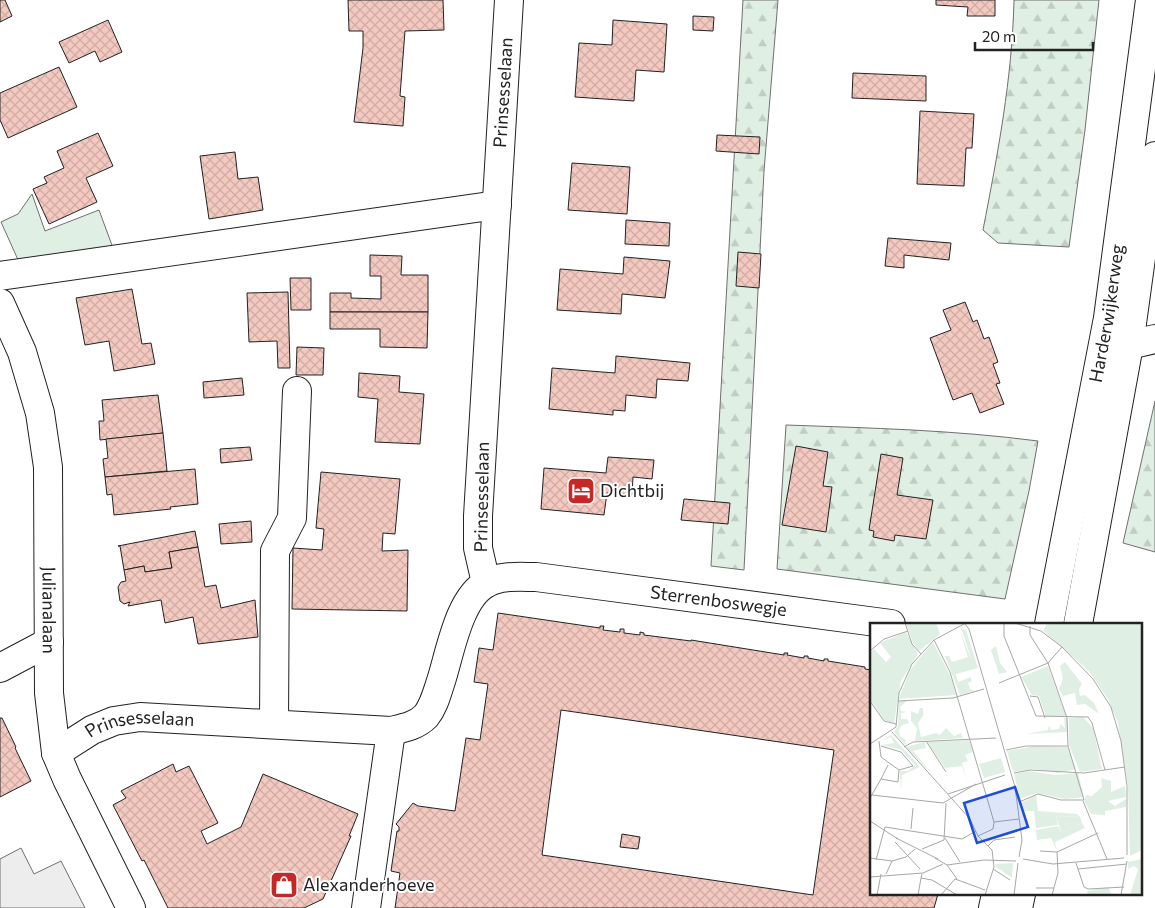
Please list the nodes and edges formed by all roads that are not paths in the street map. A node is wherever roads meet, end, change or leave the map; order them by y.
1 (509, 0) edge
2 (1150, 0) edge
3 (1155, 156) edge
4 (497, 205) junction
5 (0, 276) edge
6 (0, 303) edge
7 (1142, 342) edge
8 (297, 391) dead end
9 (486, 583) junction
10 (883, 623) edge
11 (1049, 623) edge
12 (1078, 623) edge
13 (49, 642) junction
14 (0, 668) edge
15 (274, 724) junction
16 (391, 731) junction
17 (56, 753) junction
18 (131, 908) edge
19 (366, 908) edge

1 - 4 street, Prinsesselaan
2 - 11 street, Harderwijkerweg
3 - 7 street, Harderwijkerweg
4 - 5 street
4 - 9 street, Prinsesselaan
6 - 13 street, Julianalaan
7 - 12 street, Harderwijkerweg
8 - 15 street
9 - 10 street, Sterrenboswegje
9 - 16 street, Prinsesselaan
13 - 14 street
13 - 17 street, Julianalaan
15 - 16 street, Prinsesselaan
15 - 17 street, Prinsesselaan
16 - 19 street
17 - 18 street, Julianalaan

